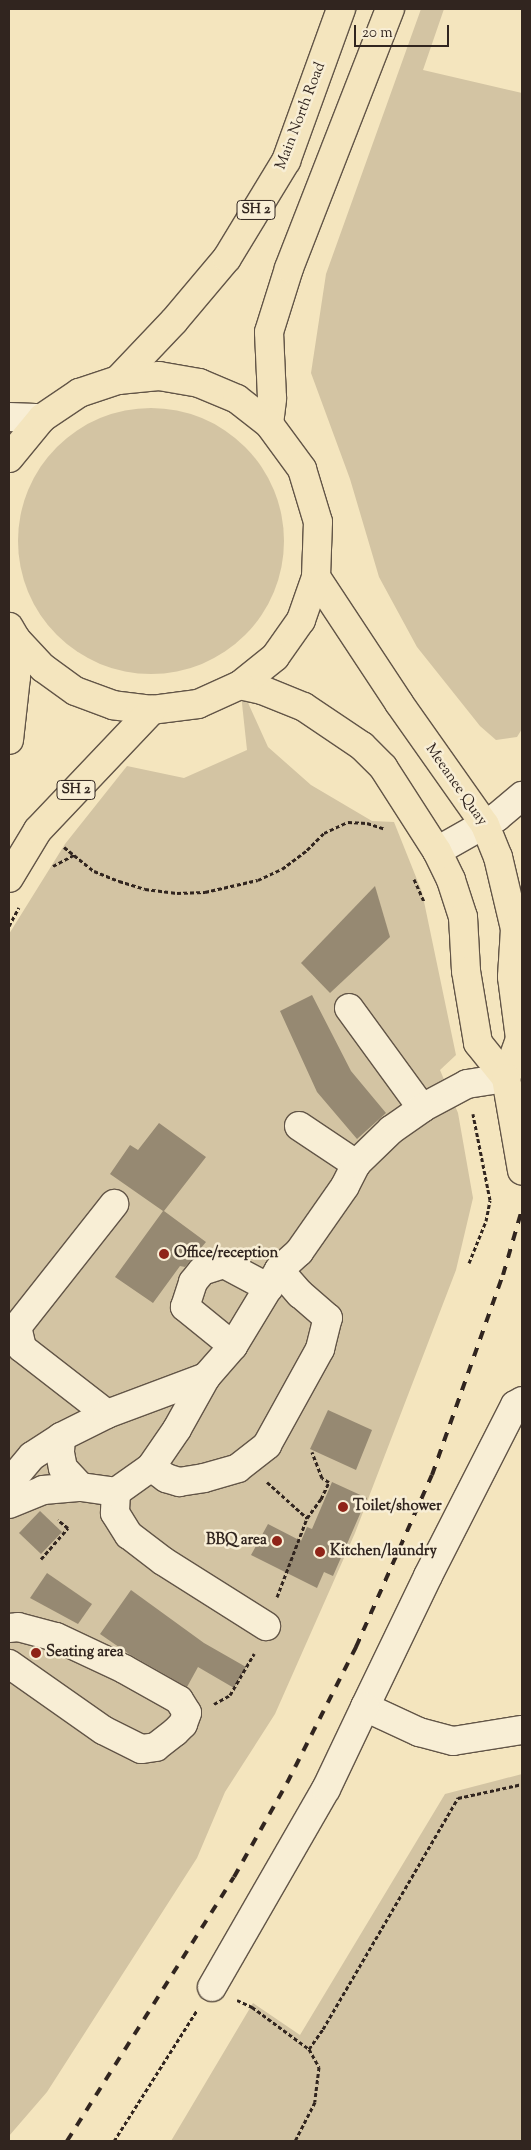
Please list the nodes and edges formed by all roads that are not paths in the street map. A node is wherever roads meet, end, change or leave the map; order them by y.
1 (341, 9) edge
2 (390, 9) edge
3 (118, 380) junction
4 (9, 416) edge
5 (42, 418) junction
6 (269, 424) junction
7 (9, 458) edge
8 (316, 577) junction
9 (12, 633) edge
10 (240, 685) junction
11 (152, 710) junction
12 (9, 740) edge
13 (522, 796) edge
14 (485, 825) junction
15 (437, 851) junction
16 (9, 878) edge
17 (349, 1008) dead end
18 (506, 1078) junction
19 (422, 1108) junction
20 (299, 1126) dead end
21 (356, 1164) junction
22 (522, 1171) edge
23 (114, 1204) dead end
24 (274, 1279) junction
25 (233, 1346) junction
26 (206, 1377) junction
27 (522, 1401) edge
28 (107, 1414) junction
29 (61, 1437) junction
30 (151, 1467) junction
31 (80, 1487) junction
32 (116, 1492) junction
33 (16, 1496) edge
34 (266, 1626) dead end
35 (9, 1628) edge
36 (9, 1664) edge
37 (365, 1707) junction
38 (522, 1730) edge
39 (212, 1987) road end

1 - 3 main road, Main North Road / SH 2
2 - 6 main road
3 - 5 main road, SH 2
3 - 6 main road, SH 2
4 - 5 street
5 - 7 main road, SH 2
6 - 8 main road, SH 2
8 - 10 main road, SH 2
8 - 14 main road, Meeanee Quay
9 - 11 main road, SH 2
9 - 12 main road, SH 2
10 - 11 main road, SH 2
10 - 15 main road, Meeanee Quay
11 - 16 main road, SH 2
13 - 14 street
14 - 15 street
14 - 18 main road, Meeanee Quay
15 - 18 main road, Meeanee Quay
17 - 19 street
18 - 19 street
18 - 22 main road, Meeanee Quay
19 - 21 street
20 - 21 street
21 - 24 street
23 - 28 street
24 - 25 street
24 - 25 street
24 - 30 street
25 - 26 street
26 - 28 street
26 - 30 street
27 - 37 street
28 - 29 street
29 - 31 street
29 - 33 street
30 - 32 street
31 - 32 street
31 - 33 street
32 - 34 street
35 - 36 street
37 - 38 street
37 - 39 street

